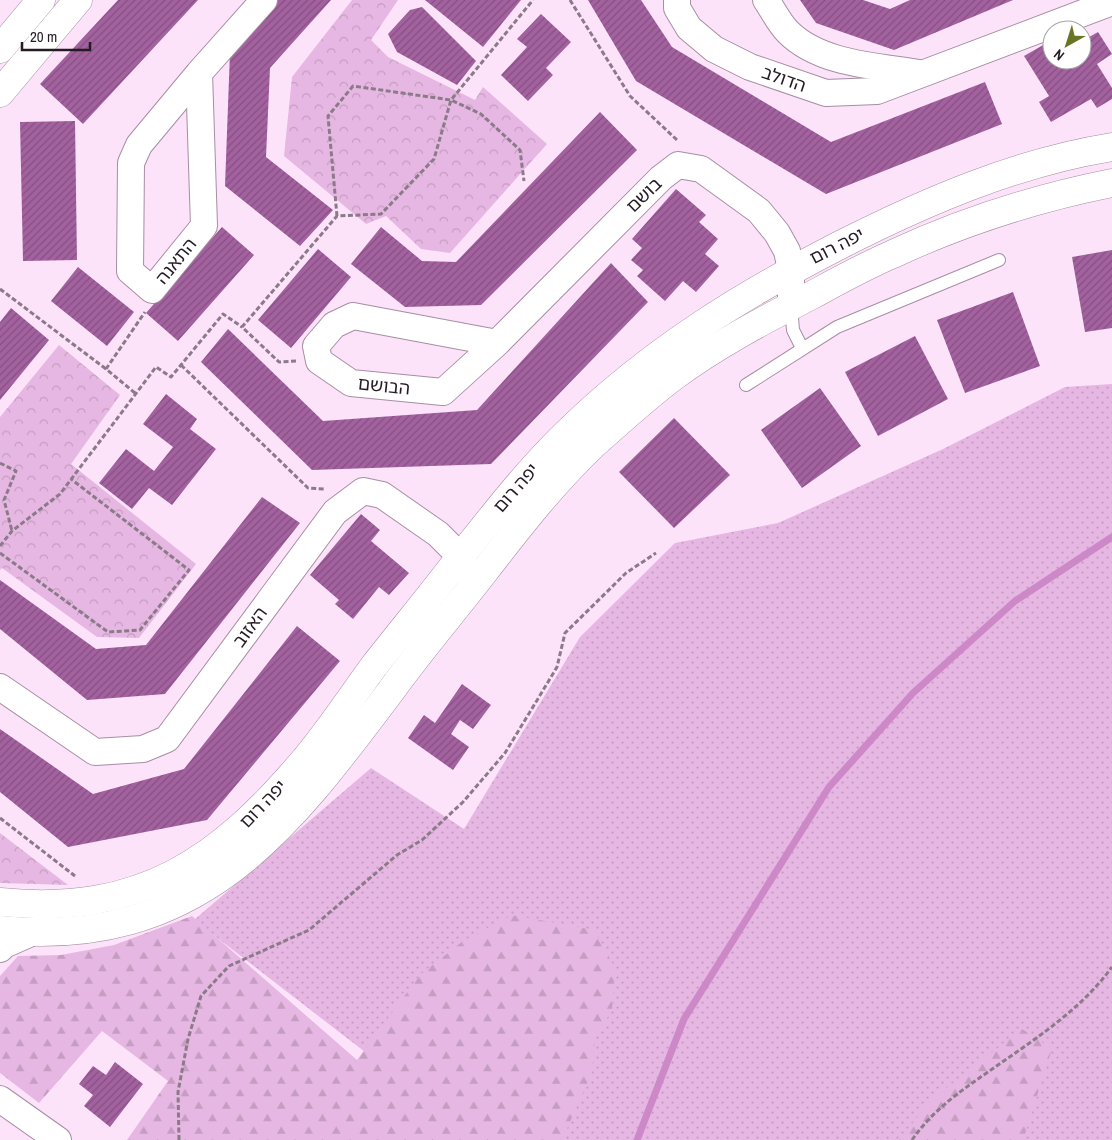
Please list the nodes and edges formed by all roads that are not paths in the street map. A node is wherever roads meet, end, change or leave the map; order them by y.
1 (41, 0) edge
2 (78, 0) edge
3 (264, 0) edge
4 (677, 0) edge
5 (766, 0) edge
6 (1112, 2) edge
7 (0, 49) edge
8 (199, 73) junction
9 (919, 73) junction
10 (0, 93) edge
11 (1112, 146) edge
12 (1112, 183) edge
13 (999, 260) dead end
14 (791, 270) junction
15 (791, 306) junction
16 (497, 343) junction
17 (802, 348) junction
18 (746, 385) dead end
19 (461, 557) junction
20 (473, 585) junction
21 (0, 687) edge
22 (0, 902) edge
23 (0, 930) edge
24 (31, 933) junction
25 (0, 949) edge
26 (0, 1099) edge
27 (58, 1140) edge

1 - 7 street
2 - 10 street
3 - 8 street, התאנה
4 - 9 street, הדולב
5 - 9 street, הדולב
6 - 9 street, הדולב
8 - 8 street, התאנה
11 - 14 street, יפה רום
12 - 15 street, יפה רום
13 - 17 lane
14 - 15 street
14 - 16 street, בושם
14 - 19 street, יפה רום
15 - 17 lane
15 - 20 street, יפה רום
16 - 16 street, הבושם
17 - 18 lane
19 - 20 street, האזוב
19 - 21 street, האזוב
19 - 22 street, יפה רום
20 - 24 street, יפה רום
23 - 24 street, יפה רום
24 - 25 street
26 - 27 street

